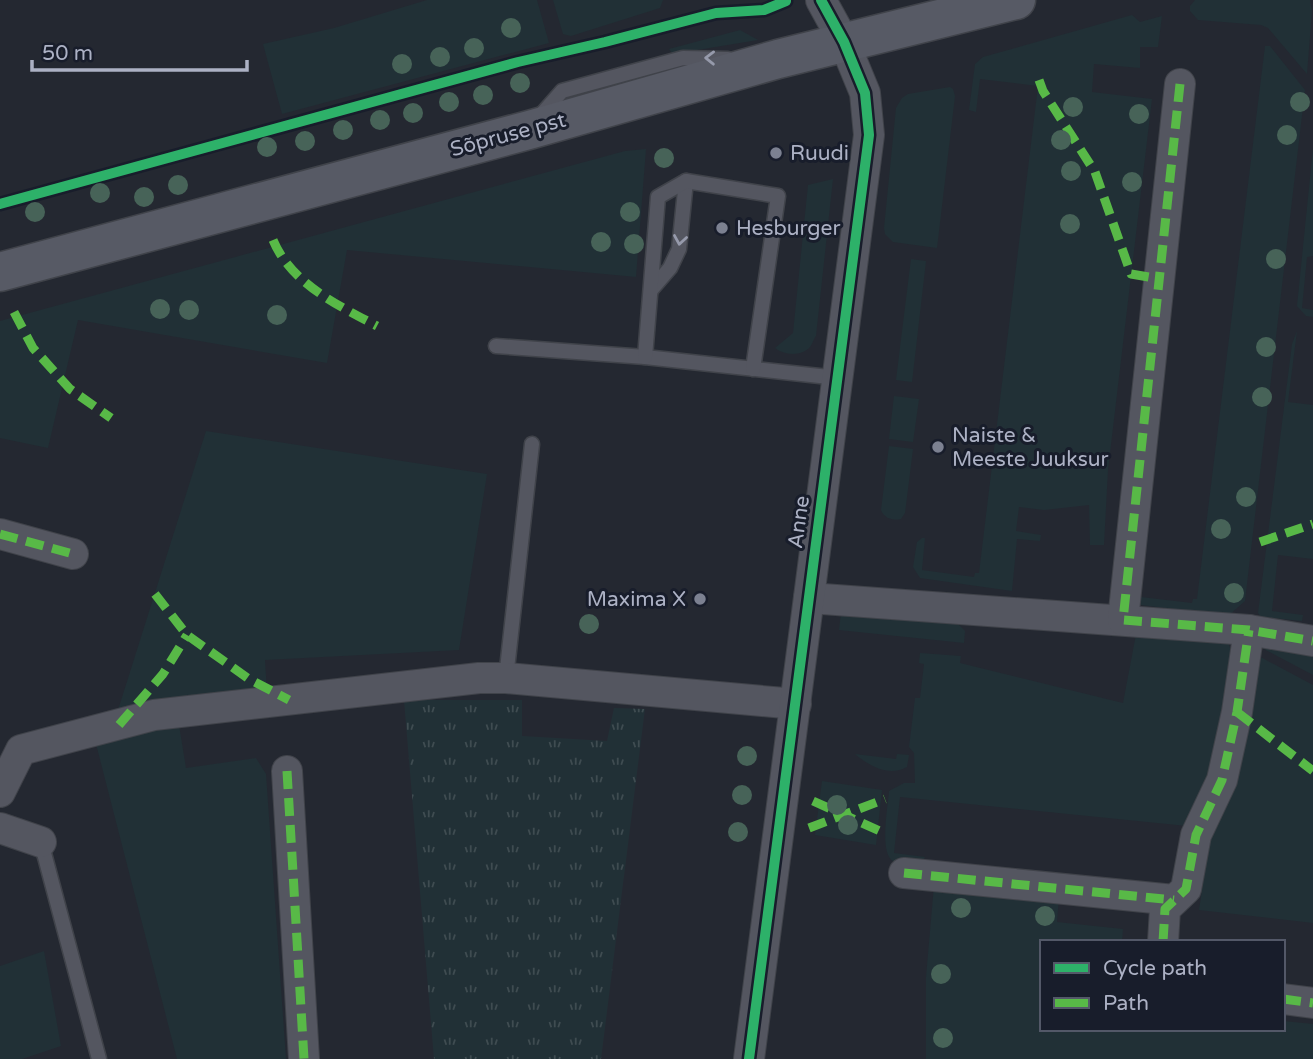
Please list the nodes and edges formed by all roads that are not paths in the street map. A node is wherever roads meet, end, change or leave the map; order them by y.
1 (821, 0) edge
2 (1016, 0) edge
3 (844, 42) junction
4 (1180, 84) dead end
5 (687, 181) junction
6 (0, 271) edge
7 (651, 290) junction
8 (496, 346) dead end
9 (645, 357) junction
10 (753, 369) junction
11 (838, 378) junction
12 (532, 444) dead end
13 (0, 534) edge
14 (73, 554) dead end
15 (809, 598) junction
16 (1123, 620) junction
17 (1249, 630) junction
18 (1313, 641) edge
19 (506, 678) junction
20 (796, 704) junction
21 (287, 771) dead end
22 (0, 792) edge
23 (0, 828) edge
24 (41, 842) joint
25 (904, 873) dead end
26 (1174, 900) junction
27 (1163, 940) edge
28 (1285, 999) edge
29 (1313, 1003) edge
30 (99, 1059) edge
31 (304, 1059) edge
32 (750, 1059) edge

1 - 3 street, Anne
2 - 3 main road, Sõpruse pst
3 - 6 main road, Sõpruse pst
3 - 11 street, Anne
4 - 16 street
5 -> 7 lane
5 - 7 lane
5 - 10 lane
7 - 9 lane
8 - 9 lane
9 - 10 lane
10 - 11 lane
11 - 15 street, Anne
12 - 19 lane
13 - 14 street
15 - 16 street
15 - 20 street, Anne
16 - 17 street
17 - 18 street
17 - 26 street
19 - 20 street
19 - 22 street
20 - 32 street, Anne
21 - 31 street
23 - 24 street
24 - 30 lane
25 - 26 street
26 - 27 street
28 - 29 street

